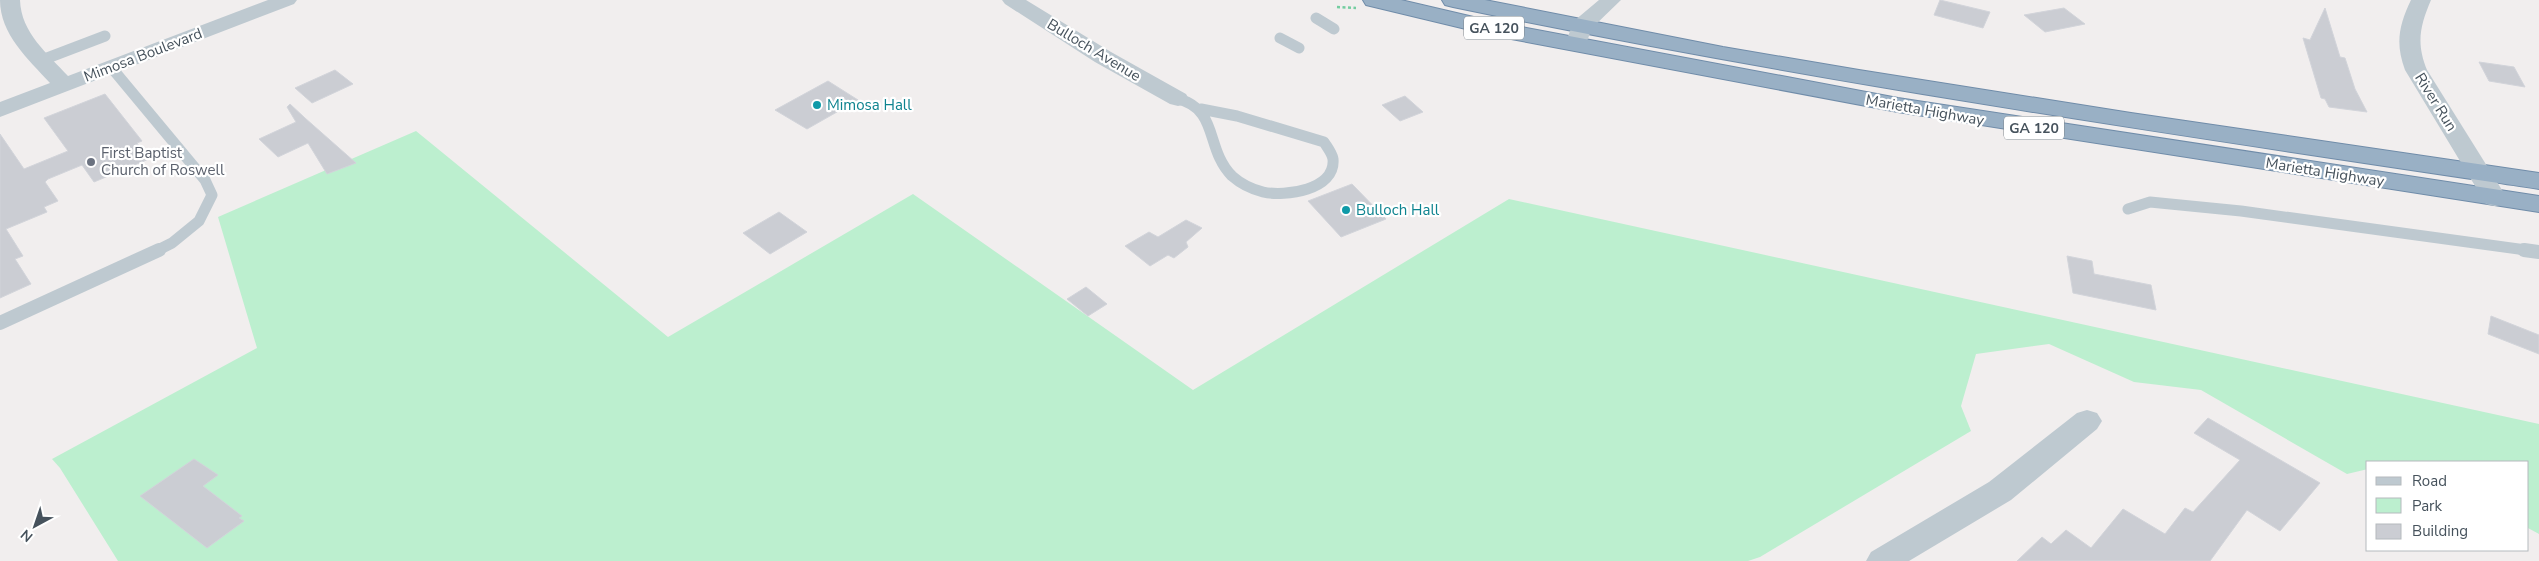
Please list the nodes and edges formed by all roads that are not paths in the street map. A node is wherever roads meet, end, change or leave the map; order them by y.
1 (10, 0) edge
2 (286, 0) edge
3 (1012, 0) edge
4 (1374, 0) edge
5 (1453, 0) edge
6 (1612, 0) edge
7 (2421, 0) edge
8 (1316, 18) dead end
9 (1334, 29) dead end
10 (1579, 35) junction
11 (105, 36) dead end
12 (1280, 38) dead end
13 (1299, 48) dead end
14 (42, 60) junction
15 (111, 67) junction
16 (64, 85) junction
17 (1178, 99) joint
18 (1201, 109) junction
19 (0, 110) edge
20 (2479, 172) junction
21 (2539, 182) edge
22 (2495, 198) junction
23 (2539, 204) edge
24 (2128, 209) dead end
25 (2539, 252) edge
26 (0, 323) edge
27 (2087, 421) dead end
28 (1882, 561) edge

1 - 14 street
2 - 15 street, Mimosa Boulevard
3 - 17 street, Bulloch Avenue
4 - 10 highway, Marietta Highway / GA 120
5 - 10 highway, Marietta Highway / GA 120
6 - 10 street
7 - 20 street, River Run
8 - 9 lane
10 - 20 highway, Marietta Highway / GA 120
10 - 22 highway, Marietta Highway / GA 120
11 - 14 lane
12 - 13 lane
14 - 16 street
15 - 16 street, Mimosa Boulevard
15 - 26 lane
16 - 19 street, Mimosa Boulevard
17 - 18 lane
18 - 18 lane
20 - 21 highway, Marietta Highway / GA 120
20 - 22 street, River Run
22 - 23 highway, Marietta Highway / GA 120
24 - 25 lane
27 - 28 street

